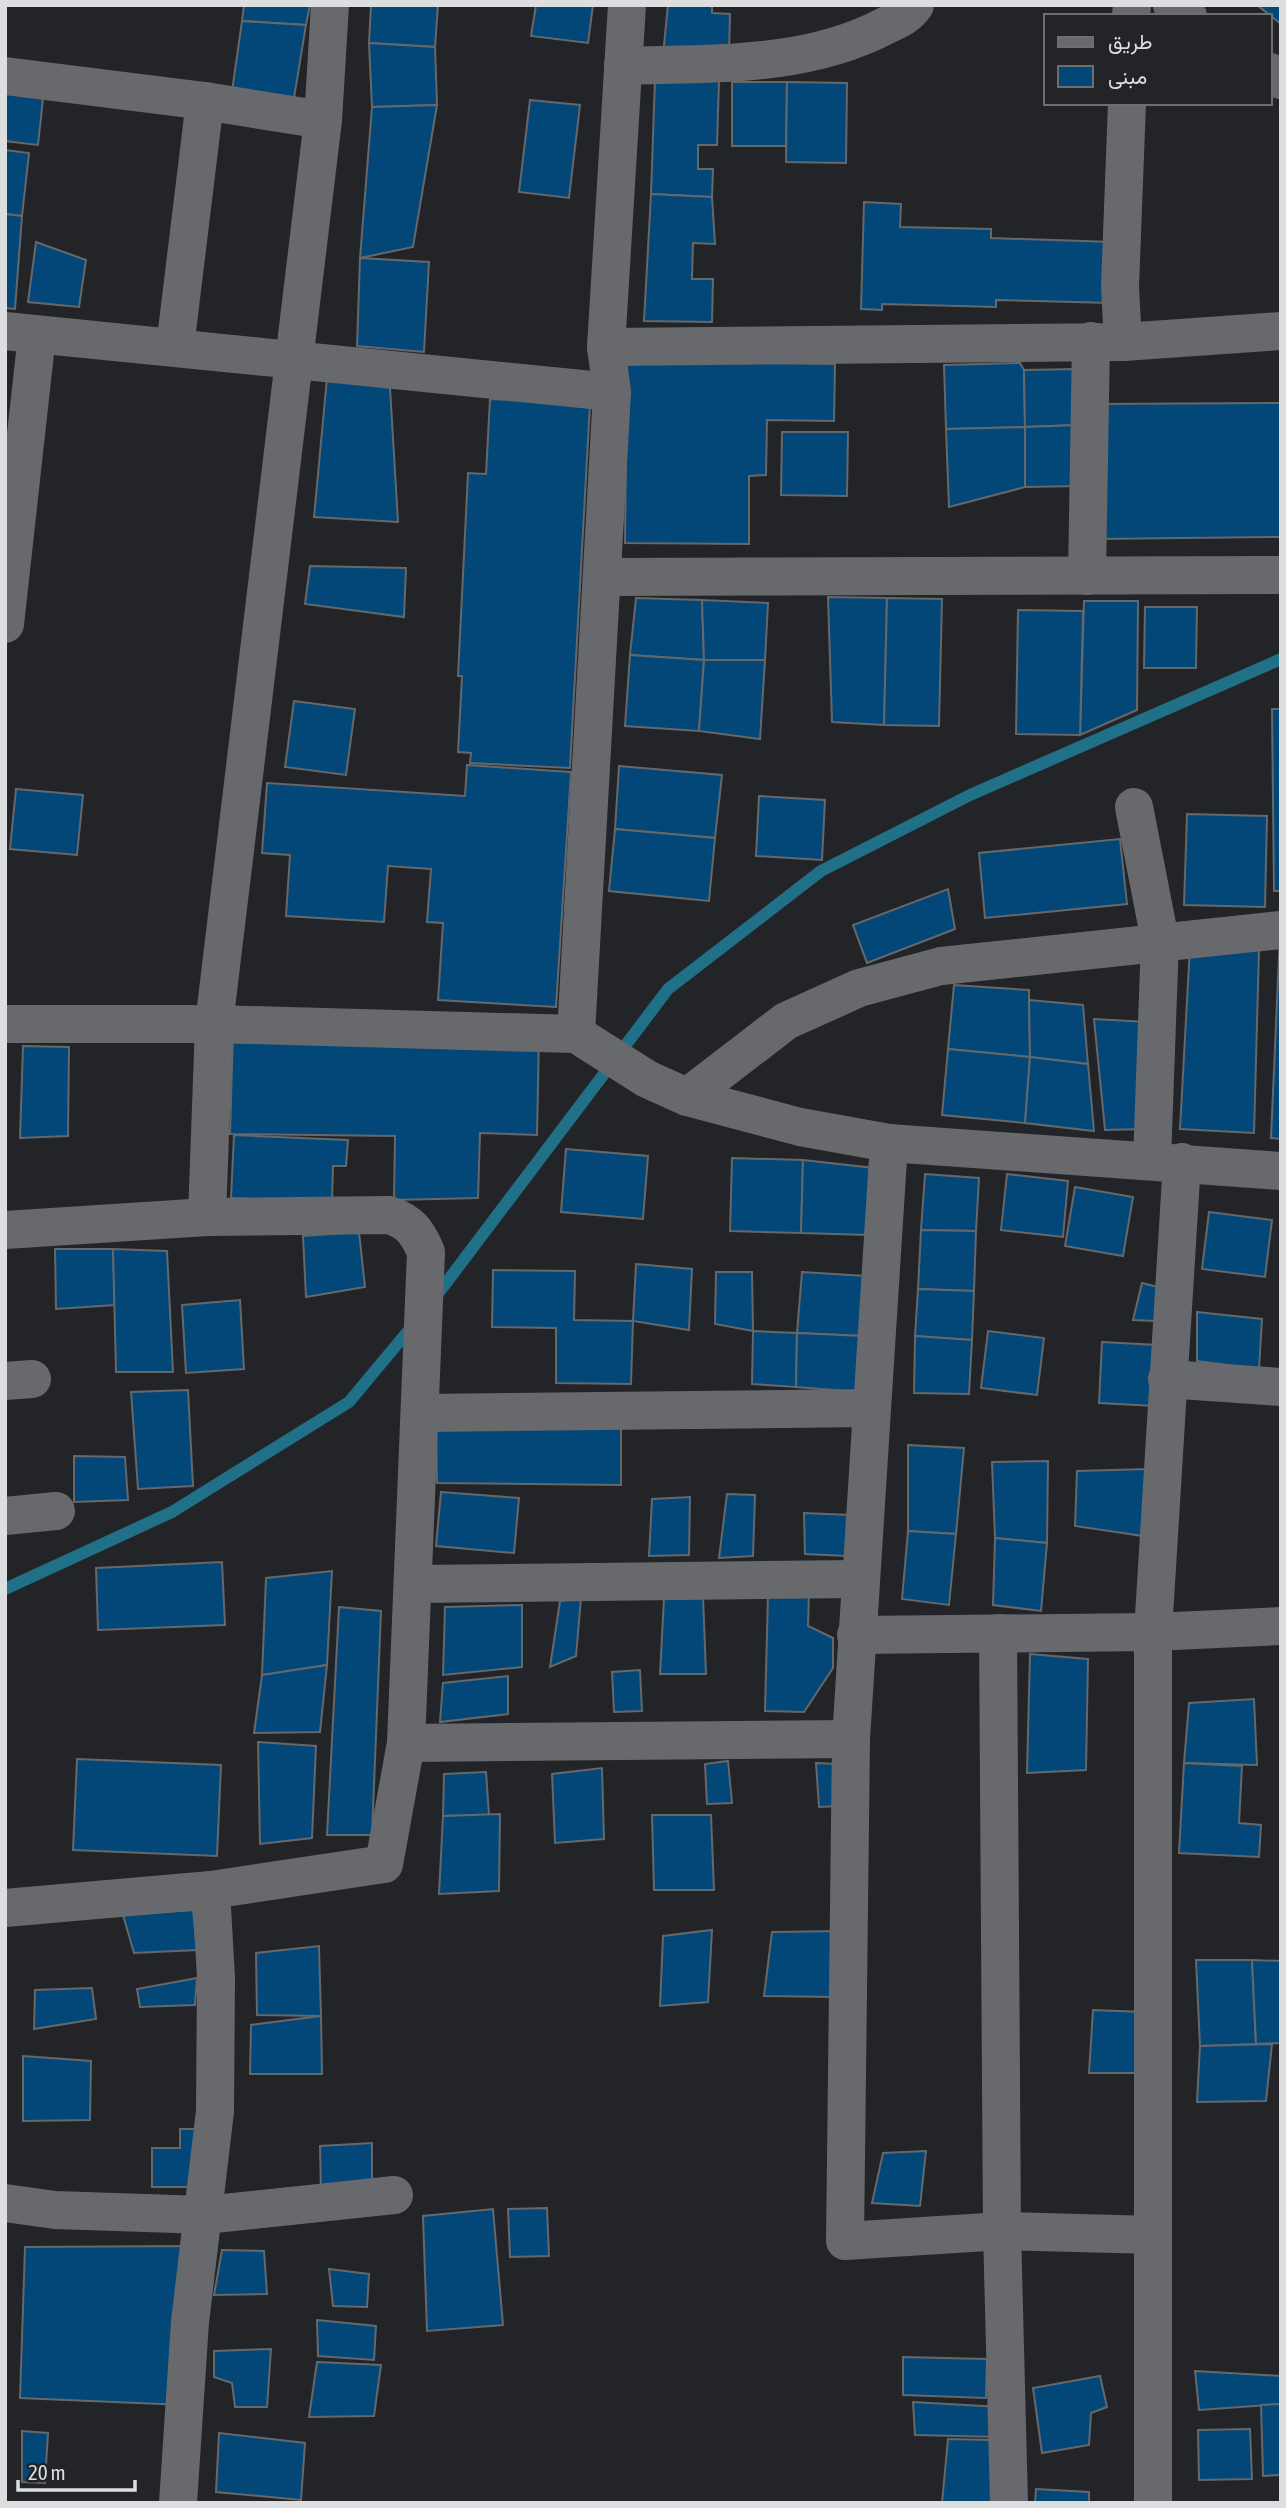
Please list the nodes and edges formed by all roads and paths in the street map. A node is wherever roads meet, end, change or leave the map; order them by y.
1 (330, 5) edge
2 (627, 5) edge
3 (915, 5) edge
4 (623, 66) junction
5 (5, 76) edge
6 (205, 101) junction
7 (1127, 105) edge
8 (323, 120) junction
9 (1281, 331) edge
10 (21, 333) edge
11 (1107, 342) junction
12 (175, 347) junction
13 (606, 347) junction
14 (295, 360) junction
15 (612, 391) junction
16 (1281, 575) edge
17 (1087, 576) junction
18 (602, 577) junction
19 (5, 624) edge
20 (1134, 807) dead end
21 (1281, 930) edge
22 (1160, 940) junction
23 (5, 1024) edge
24 (214, 1024) junction
25 (587, 1041) junction
26 (687, 1097) junction
27 (889, 1143) junction
28 (1167, 1161) junction
29 (1281, 1171) edge
30 (207, 1217) junction
31 (5, 1230) edge
32 (1167, 1379) junction
33 (1281, 1387) edge
34 (871, 1408) junction
35 (422, 1413) junction
36 (56, 1511) dead end
37 (5, 1516) edge
38 (859, 1579) junction
39 (413, 1584) junction
40 (1281, 1626) edge
41 (1153, 1632) junction
42 (998, 1633) junction
43 (856, 1635) junction
44 (851, 1739) junction
45 (406, 1743) junction
46 (211, 1890) junction
47 (5, 1908) edge
48 (394, 2195) dead end
49 (5, 2203) edge
50 (205, 2215) junction
51 (1002, 2231) junction
52 (1153, 2235) junction
53 (178, 2503) edge
54 (1009, 2503) edge
55 (1153, 2503) edge

1 - 8 street
2 - 4 street
3 - 4 street
4 - 13 street
5 - 6 street
6 - 8 street
6 - 12 street
7 - 11 street
8 - 14 street
9 - 11 street
10 - 12 street
10 - 19 street
11 - 13 street
11 - 17 street
12 - 14 street
13 - 15 street
14 - 15 street
14 - 24 street
15 - 18 street
16 - 17 street
17 - 18 street
18 - 25 street
20 - 22 street
21 - 22 street
22 - 26 street
22 - 28 street
23 - 24 street
24 - 25 street
24 - 30 street
25 - 26 street
26 - 27 street
27 - 28 street
27 - 34 street
28 - 29 street
28 - 32 street
30 - 31 street
30 - 35 street
32 - 33 street
32 - 41 street
34 - 35 street
34 - 38 street
35 - 39 street
36 - 37 street
38 - 39 street
38 - 43 street
39 - 45 street
40 - 41 street
41 - 42 street
41 - 52 street
42 - 43 street
42 - 51 street
43 - 44 street
44 - 45 street
44 - 51 street
45 - 46 street
46 - 47 street
46 - 50 street
48 - 50 street
49 - 50 street
50 - 53 street
51 - 52 street
51 - 54 street
52 - 55 street

